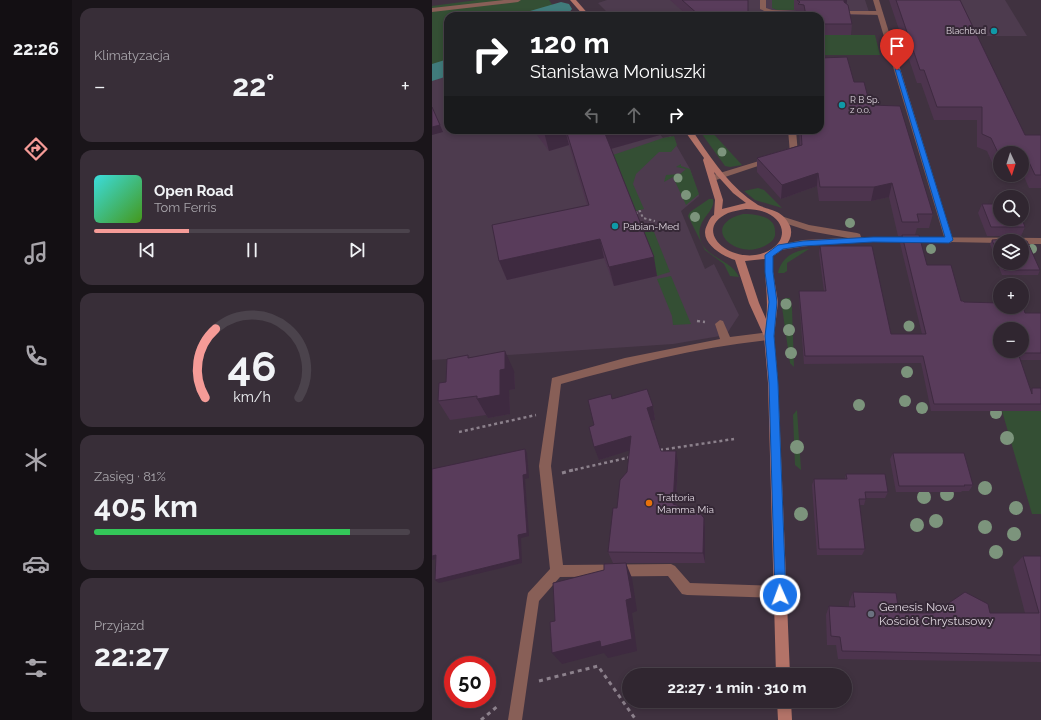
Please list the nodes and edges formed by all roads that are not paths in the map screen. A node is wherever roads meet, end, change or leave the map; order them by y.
1 (464, 0) edge
2 (518, 0) edge
3 (763, 0) edge
4 (876, 0) edge
5 (573, 1) edge
6 (432, 3) edge
7 (432, 10) edge
8 (583, 12) edge
9 (771, 12) edge
10 (846, 12) edge
11 (880, 13) junction
12 (691, 134) edge
13 (792, 134) edge
14 (705, 155) junction
15 (723, 176) junction
16 (713, 178) junction
17 (757, 207) junction
18 (718, 215) junction
19 (781, 219) junction
20 (873, 239) junction
21 (949, 240) junction
22 (1041, 241) edge
23 (781, 247) junction
24 (769, 255) junction
25 (739, 258) junction
26 (720, 324) dead end
27 (769, 336) junction
28 (726, 341) junction
29 (557, 571) junction
30 (780, 592) junction
31 (783, 668) edge
32 (784, 708) edge
33 (515, 720) edge
34 (785, 720) edge

1 - 6 street
2 - 7 street
3 - 9 street
4 - 11 street
5 - 8 main road
10 - 11 street
11 - 21 street
12 - 14 main road
13 - 15 street
14 - 15 main road
14 - 16 main road
15 - 16 street
15 - 17 main road
16 - 18 main road
17 - 18 main road
17 - 19 main road
18 - 25 main road
19 - 20 street
19 - 23 main road
20 - 21 street
20 - 23 street
21 - 22 street
23 - 24 main road
24 - 25 main road
24 - 27 main road
25 - 27 main road
26 - 28 street
27 - 28 street
27 - 30 main road
28 - 29 street
29 - 30 street
29 - 33 street
30 - 31 main road
32 - 34 main road

